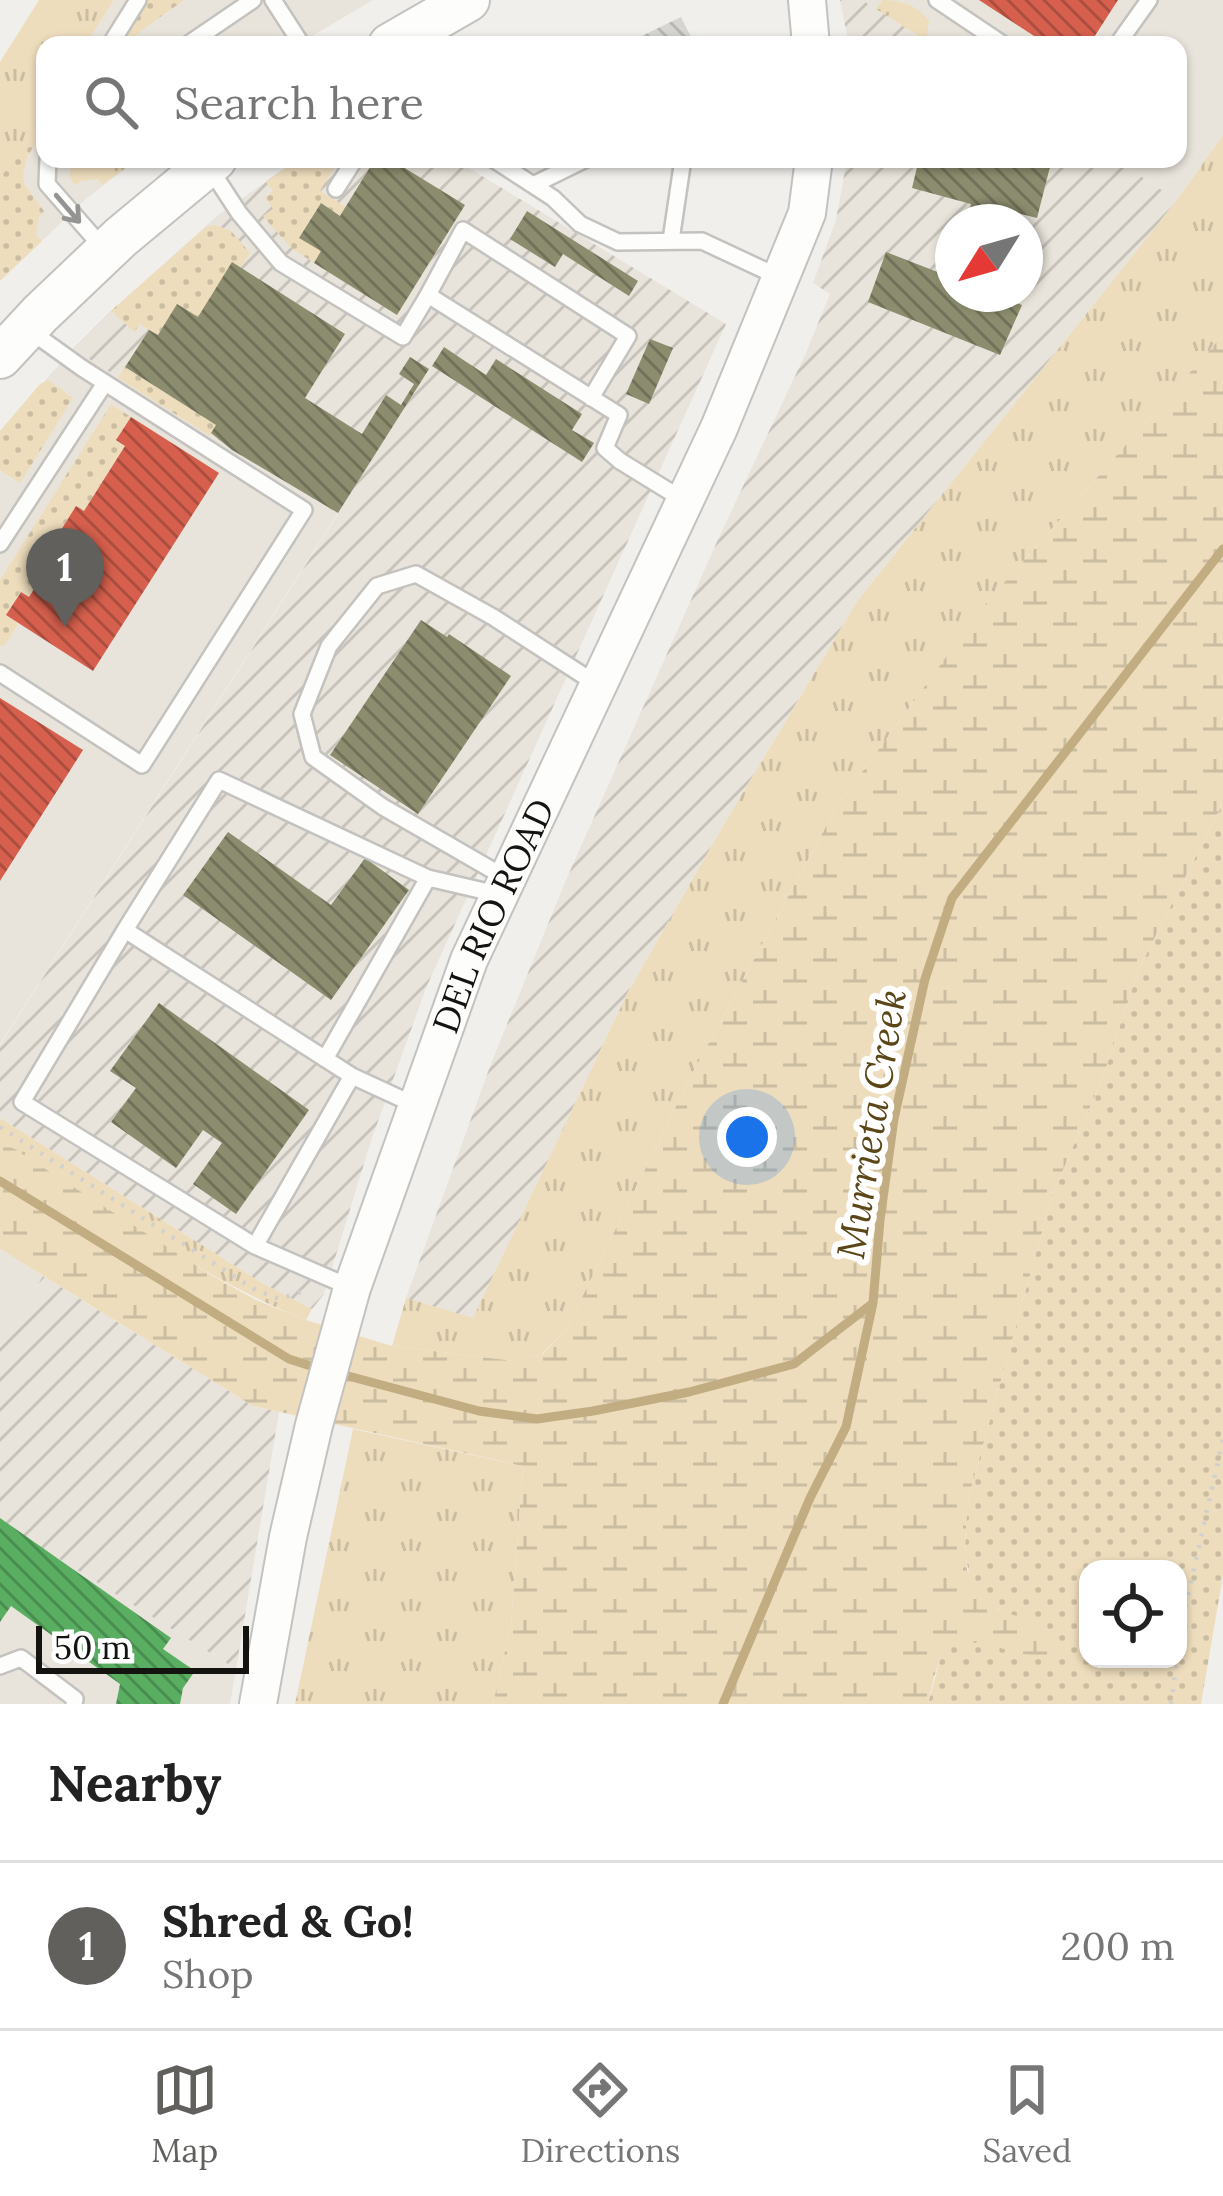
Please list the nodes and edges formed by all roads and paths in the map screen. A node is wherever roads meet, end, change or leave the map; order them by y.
1 (138, 0) edge
2 (253, 0) edge
3 (273, 0) edge
4 (468, 0) edge
5 (807, 0) edge
6 (937, 0) edge
7 (1149, 0) edge
8 (116, 36) edge
9 (201, 36) edge
10 (296, 36) edge
11 (413, 36) edge
12 (810, 36) edge
13 (991, 36) edge
14 (1123, 36) edge
15 (47, 168) edge
16 (204, 168) edge
17 (214, 168) edge
18 (349, 168) edge
19 (507, 168) edge
20 (568, 168) edge
21 (682, 168) edge
22 (813, 168) edge
23 (533, 185) junction
24 (336, 189) dead end
25 (671, 240) junction
26 (106, 251) junction
27 (781, 278) junction
28 (428, 296) junction
29 (13, 343) edge
30 (105, 383) junction
31 (591, 398) junction
32 (685, 501) junction
33 (0, 544) edge
34 (0, 673) edge
35 (598, 686) junction
36 (428, 878) junction
37 (503, 887) junction
38 (125, 930) junction
39 (326, 1058) junction
40 (352, 1076) junction
41 (417, 1106) junction
42 (0, 1127) edge
43 (255, 1246) junction
44 (339, 1282) junction
45 (1223, 1439) edge
46 (1187, 1600) edge
47 (0, 1666) edge
48 (1176, 1668) edge
49 (74, 1704) edge
50 (258, 1704) edge
51 (1171, 1704) edge

1 - 8 lane
2 - 9 lane
3 - 10 lane
4 - 11 main road
5 - 12 street
6 - 13 lane
7 - 14 lane
15 -> 26 lane
16 - 26 main road
17 - 28 lane
18 - 24 lane
19 - 23 lane
20 - 23 lane
21 - 25 lane
22 - 27 street, DEL RIO ROAD
23 - 25 lane
25 - 27 lane
26 - 29 main road
27 - 32 street, DEL RIO ROAD
28 - 31 lane
28 - 31 lane
29 - 30 lane
30 - 33 lane
30 - 34 lane
31 - 32 lane
32 - 35 street, DEL RIO ROAD
35 - 37 street, DEL RIO ROAD
35 - 37 lane
36 - 37 lane
36 - 38 lane
36 - 39 lane
37 - 41 street, DEL RIO ROAD
38 - 39 lane
38 - 43 lane
39 - 40 lane
40 - 41 lane
40 - 43 lane
41 - 44 street, DEL RIO ROAD
42 - 44 path
43 - 44 lane
44 - 50 street, DEL RIO ROAD
45 - 46 path
47 - 49 lane
48 - 51 path

